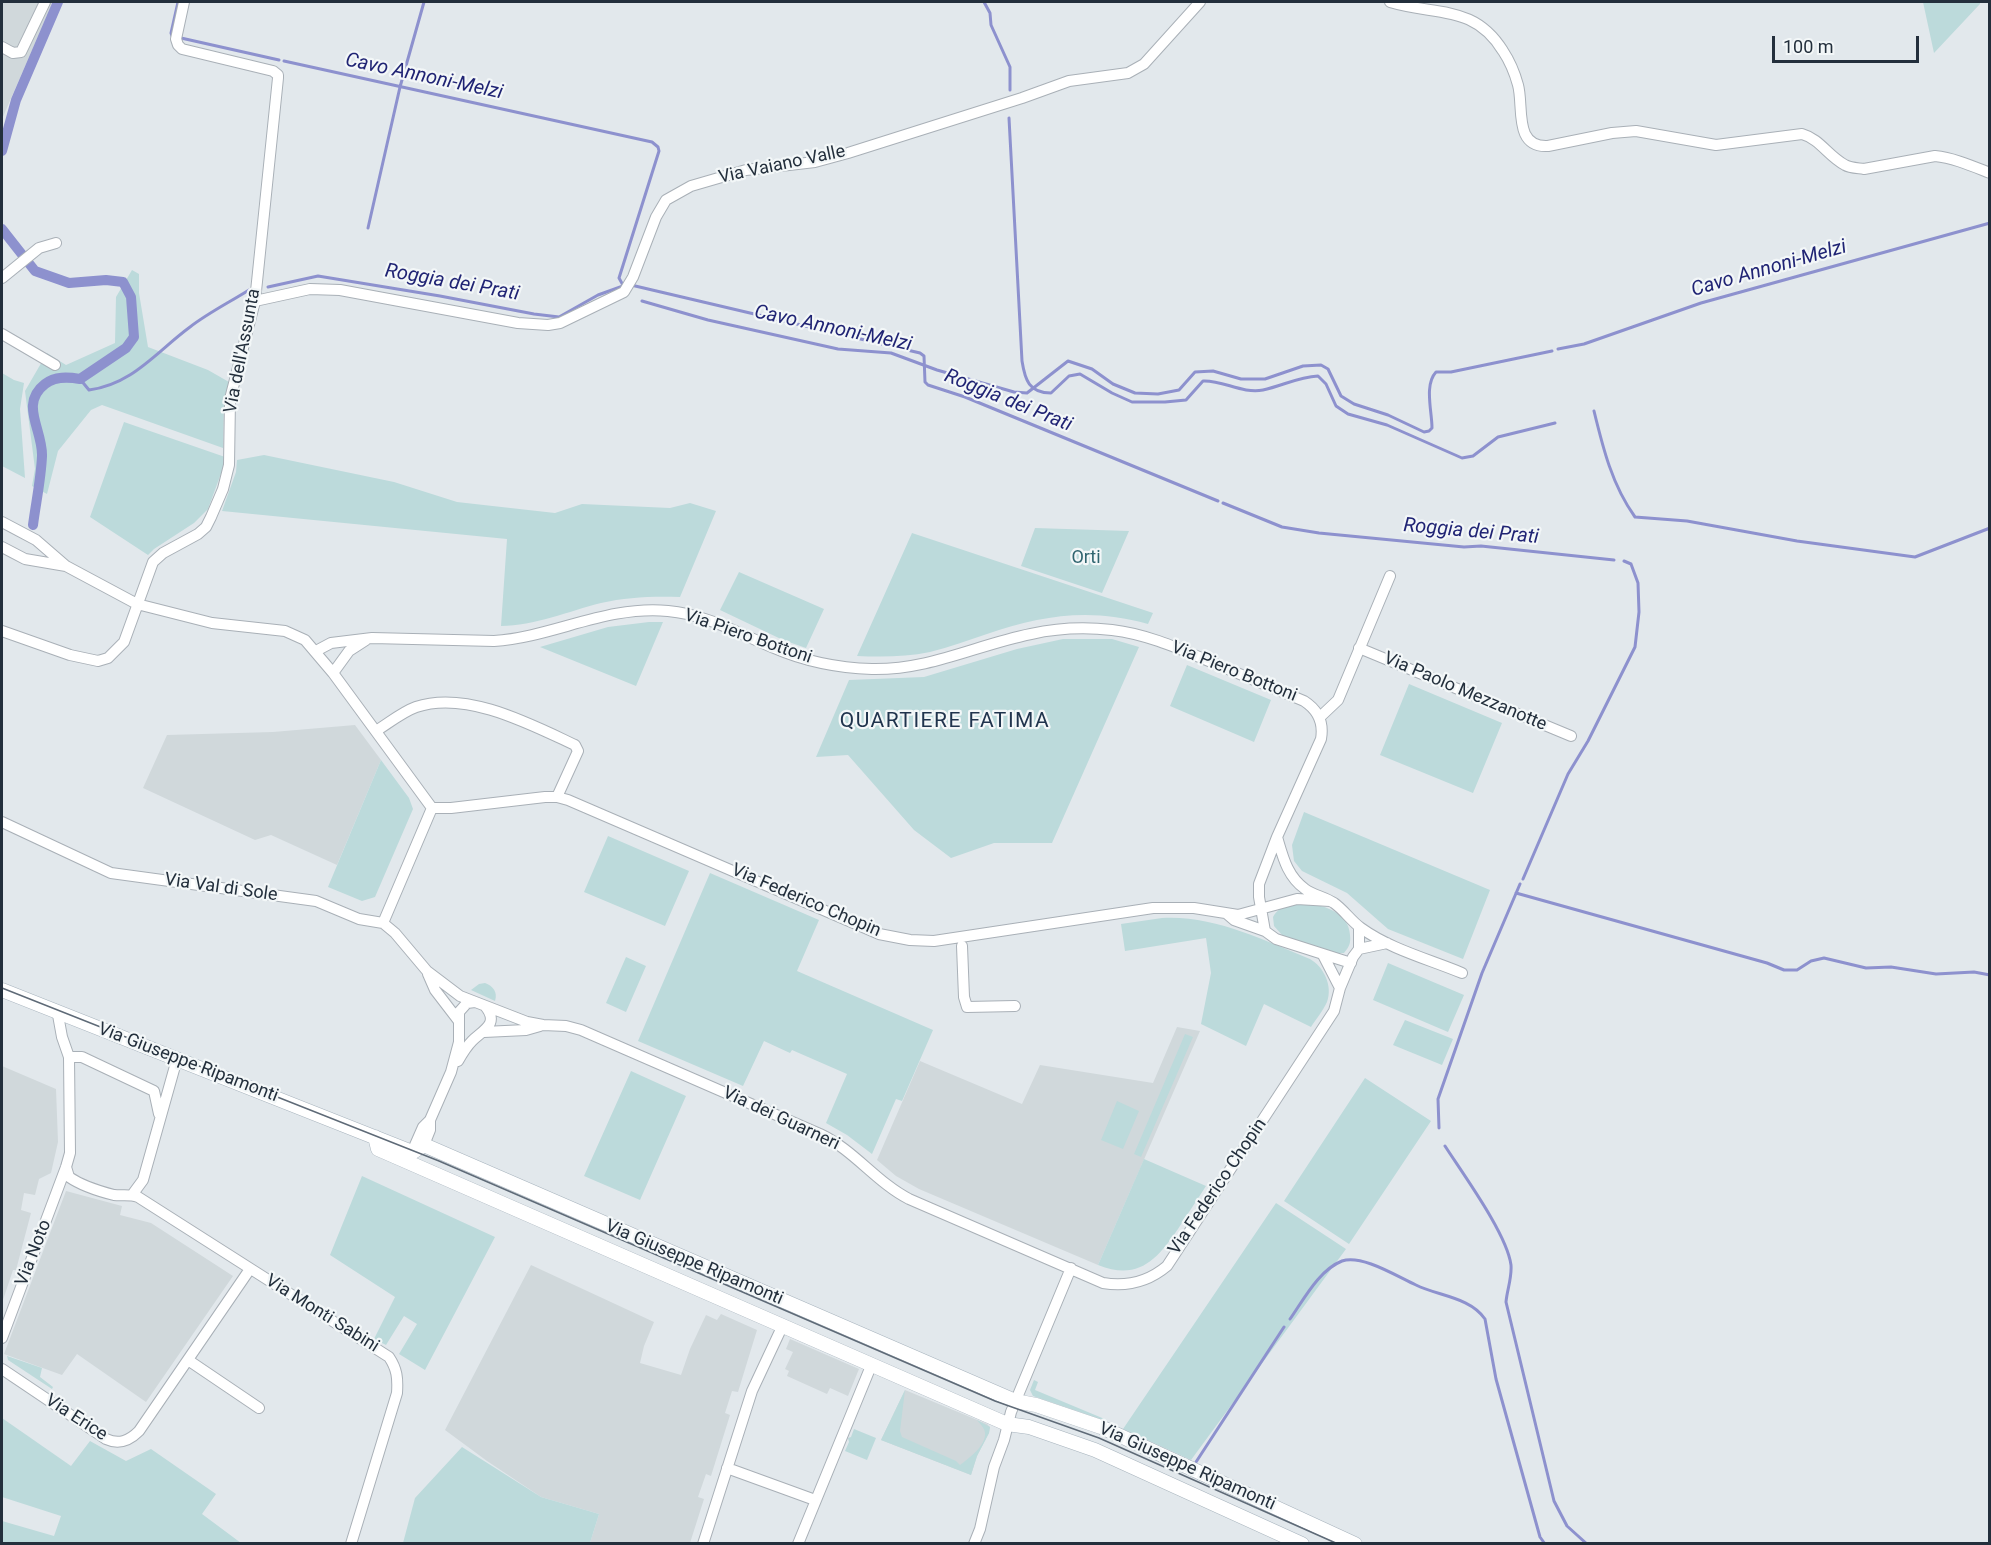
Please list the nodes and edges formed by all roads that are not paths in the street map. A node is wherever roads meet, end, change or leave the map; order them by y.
1 (45, 2) edge
2 (184, 2) edge
3 (1200, 2) edge
4 (1390, 2) edge
5 (2, 47) edge
6 (1989, 173) edge
7 (56, 243) dead end
8 (2, 278) edge
9 (255, 301) junction
10 (2, 334) edge
11 (55, 365) dead end
12 (2, 522) edge
13 (2, 547) edge
14 (66, 566) junction
15 (1390, 576) dead end
16 (137, 604) junction
17 (2, 631) edge
18 (370, 638) junction
19 (1359, 648) junction
20 (316, 651) junction
21 (333, 673) junction
22 (1320, 717) junction
23 (376, 731) junction
24 (1571, 736) dead end
25 (557, 797) junction
26 (432, 808) junction
27 (2, 822) edge
28 (1277, 837) junction
29 (1330, 901) junction
30 (1264, 910) junction
31 (1227, 914) junction
32 (383, 922) junction
33 (1359, 927) junction
34 (1265, 931) junction
35 (1387, 943) junction
36 (962, 946) dead end
37 (1359, 948) junction
38 (1323, 955) junction
39 (1351, 963) junction
40 (427, 971) junction
41 (1462, 973) dead end
42 (1340, 987) junction
43 (2, 990) edge
44 (480, 1004) junction
45 (1015, 1006) dead end
46 (54, 1011) junction
47 (459, 1024) junction
48 (543, 1025) junction
49 (482, 1033) junction
50 (69, 1057) junction
51 (177, 1059) junction
52 (451, 1072) junction
53 (160, 1116) junction
54 (414, 1156) junction
55 (66, 1167) junction
56 (132, 1195) junction
57 (1071, 1268) junction
58 (250, 1269) junction
59 (782, 1327) junction
60 (2, 1338) edge
61 (188, 1360) junction
62 (871, 1366) junction
63 (2, 1369) edge
64 (1015, 1401) junction
65 (259, 1408) dead end
66 (1007, 1424) junction
67 (727, 1468) junction
68 (816, 1500) junction
69 (351, 1544) edge
70 (703, 1544) edge
71 (798, 1544) edge
72 (974, 1544) edge
73 (1302, 1544) edge
74 (1355, 1544) edge

1 - 5 street
2 - 9 street, Via dell'Assunta
3 - 9 street, Via Vaiano Valle
4 - 6 street
7 - 8 street
9 - 16 street, Via dell'Assunta
10 - 11 street
12 - 14 street
13 - 14 street
14 - 16 street
15 - 19 street
16 - 17 street, Via dell'Assunta
16 - 20 street
18 - 20 street, Via Piero Bottoni
18 - 21 street
18 - 22 street, Via Piero Bottoni
19 - 22 street
19 - 24 street, Via Paolo Mezzanotte
20 - 21 street
21 - 23 street
22 - 28 street
23 - 25 street
23 - 26 street
25 - 26 street, Via Federico Chopin
25 - 31 street, Via Federico Chopin
26 - 32 street
27 - 32 street, Via Val di Sole
28 - 29 street
28 - 30 street
29 - 30 street, Via Federico Chopin
29 - 33 street
30 - 31 street, Via Federico Chopin
30 - 34 street
31 - 34 street, Via Federico Chopin
32 - 40 street
33 - 35 street
33 - 37 street
34 - 38 street, Via Federico Chopin
35 - 37 street
35 - 41 street
36 - 45 street
37 - 39 street
38 - 39 street, Via Federico Chopin
38 - 42 street
39 - 42 street, Via Federico Chopin
40 - 44 street
40 - 47 street
42 - 57 street, Via Federico Chopin
43 - 46 street, Via Giuseppe Ripamonti
44 - 47 street
44 - 48 street, Via dei Guarneri
44 - 49 street
46 - 50 street, Via Noto
46 - 51 street, Via Giuseppe Ripamonti
47 - 49 street
47 - 52 street
48 - 49 street, Via dei Guarneri
48 - 57 street, Via dei Guarneri
49 - 52 street
50 - 53 street
50 - 55 street, Via Noto
51 - 53 street
51 - 54 street, Via Giuseppe Ripamonti
52 - 54 street
53 - 56 street
54 - 59 street, Via Giuseppe Ripamonti
54 - 64 street, Via Giuseppe Ripamonti
55 - 56 street
55 - 60 street, Via Noto
56 - 58 street, Via Monti Sabini
57 - 64 street
58 - 61 street, Via Monti Sabini
58 - 69 street, Via Monti Sabini
59 - 62 street, Via Giuseppe Ripamonti
59 - 67 street
61 - 63 street, Via Erice
61 - 65 street
62 - 66 street, Via Giuseppe Ripamonti
62 - 68 street
64 - 66 street
64 - 74 street, Via Giuseppe Ripamonti
66 - 72 street
66 - 73 street, Via Giuseppe Ripamonti
67 - 68 street
67 - 70 street
68 - 71 street

